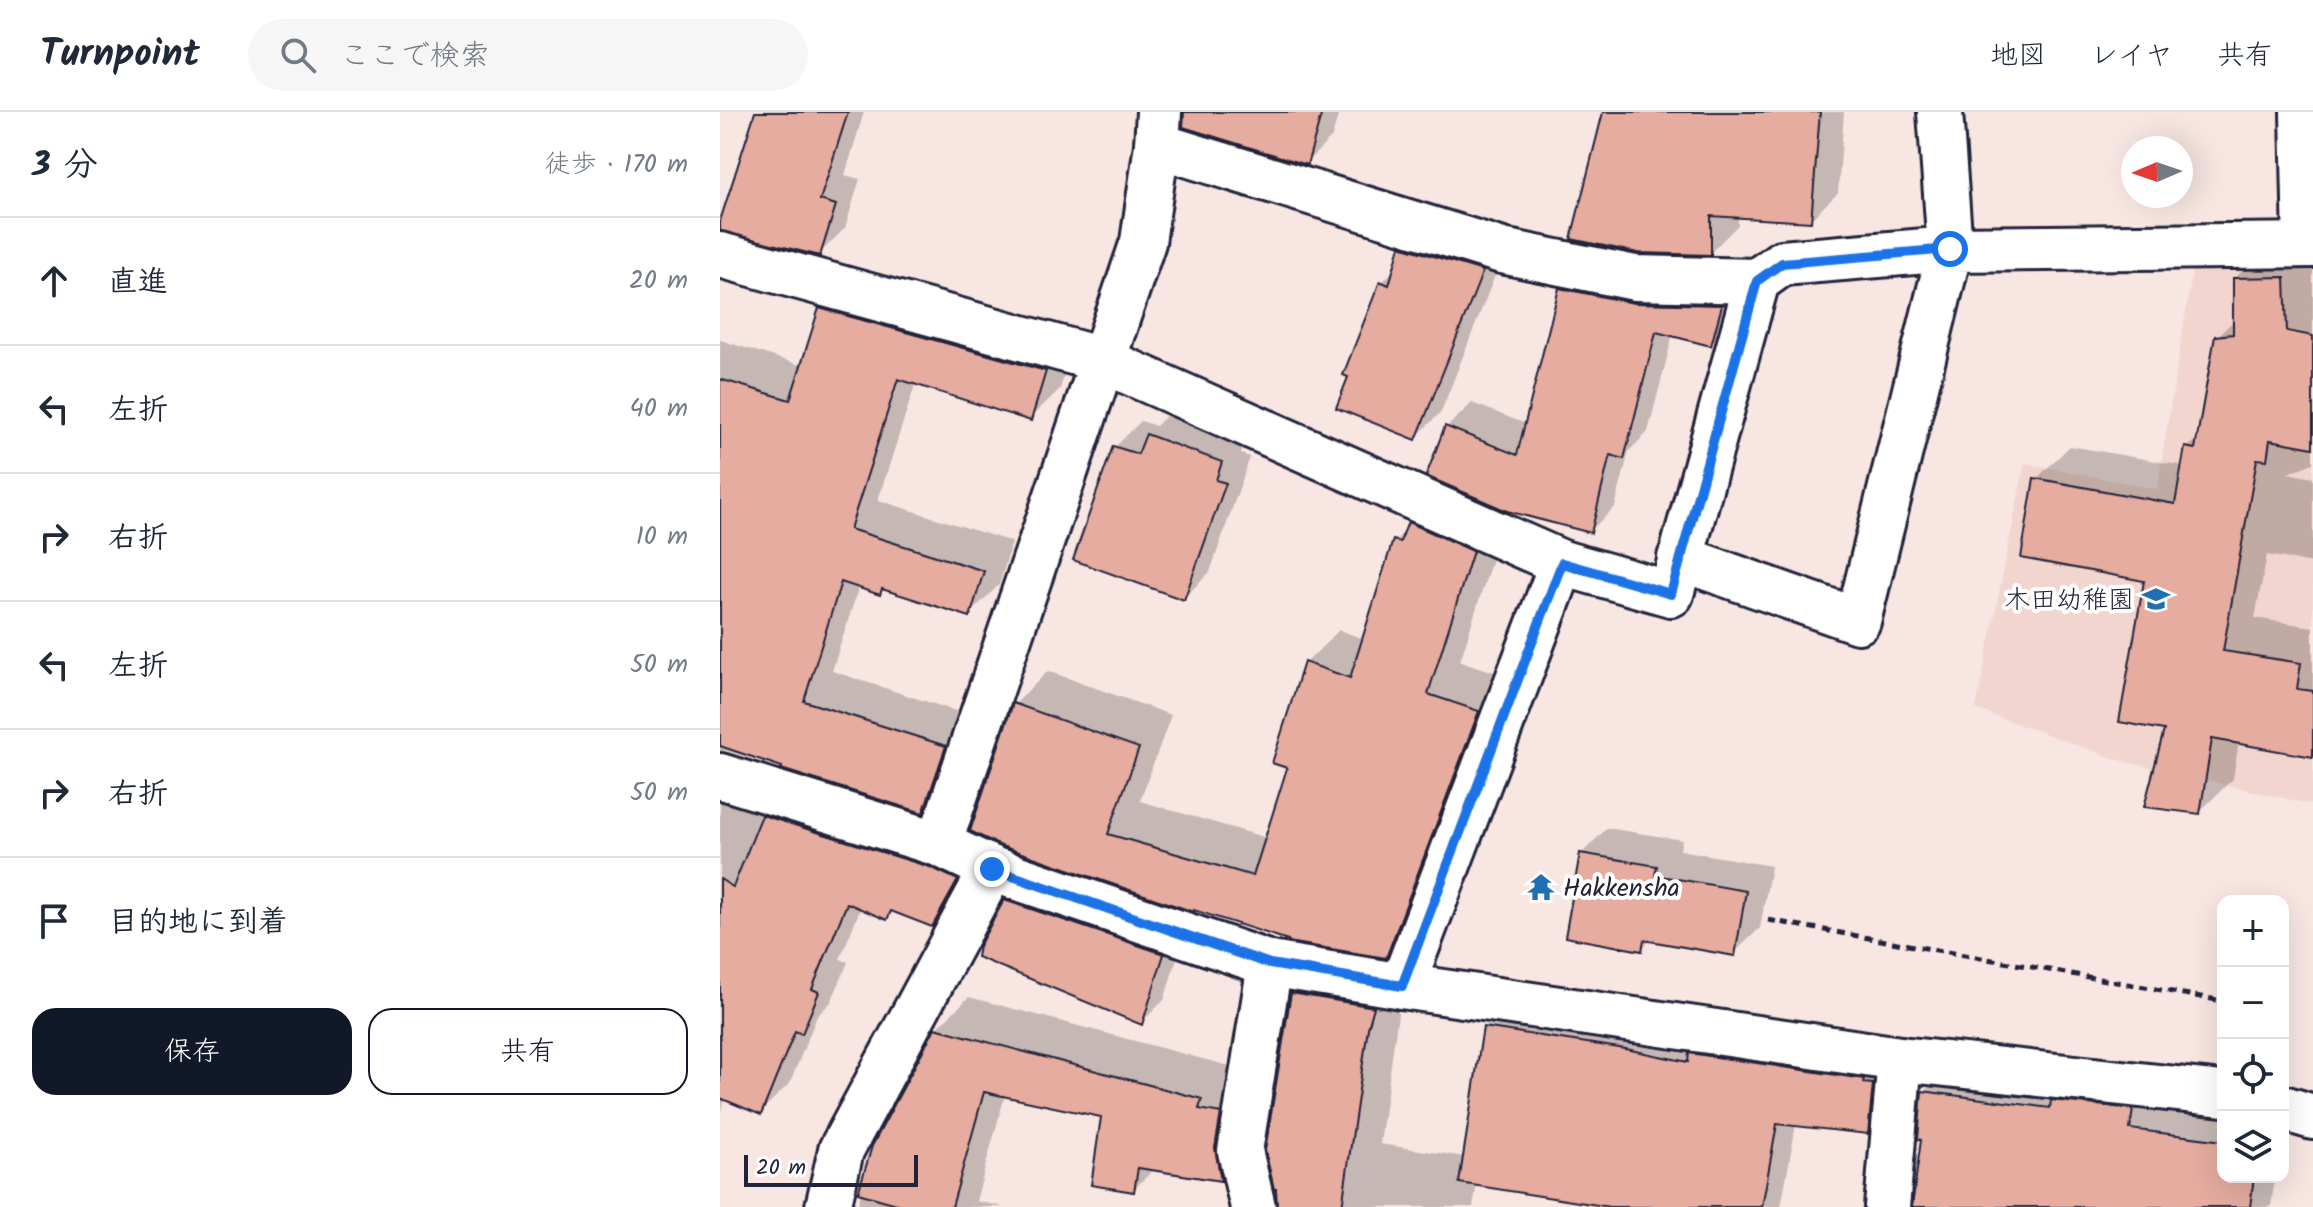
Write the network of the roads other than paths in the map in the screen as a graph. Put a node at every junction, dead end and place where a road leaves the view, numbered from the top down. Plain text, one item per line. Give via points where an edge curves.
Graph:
1 (1940, 112) edge
2 (2303, 112) edge
3 (1158, 128) edge
4 (2309, 245) edge
5 (1950, 249) junction
6 (720, 255) edge
7 (1757, 281) junction
8 (1102, 360) junction
9 (1680, 558) junction
10 (1562, 563) junction
11 (720, 776) edge
12 (939, 844) junction
13 (992, 869) junction
14 (1270, 964) junction
15 (1402, 986) junction
16 (1900, 1059) junction
17 (2217, 1093) edge
18 (2289, 1110) edge
19 (2313, 1117) edge
20 (828, 1207) edge
21 (1253, 1207) edge
22 (1887, 1207) edge

1 - 5 street
2 - 4 street
3 - 7 street via 1502,251 1635,278
3 - 8 street via 1143,242
4 - 5 street
5 - 7 street via 1782,263
5 - 9 street via 1858,621
6 - 8 street
7 - 9 street
8 - 10 street
8 - 12 street
9 - 10 street via 1671,594
10 - 15 street
11 - 12 street
12 - 13 street
13 - 14 street
13 - 20 street via 841,1150
14 - 15 street
14 - 21 street via 1240,1151
15 - 16 street
16 - 17 street
16 - 22 street
18 - 19 street

